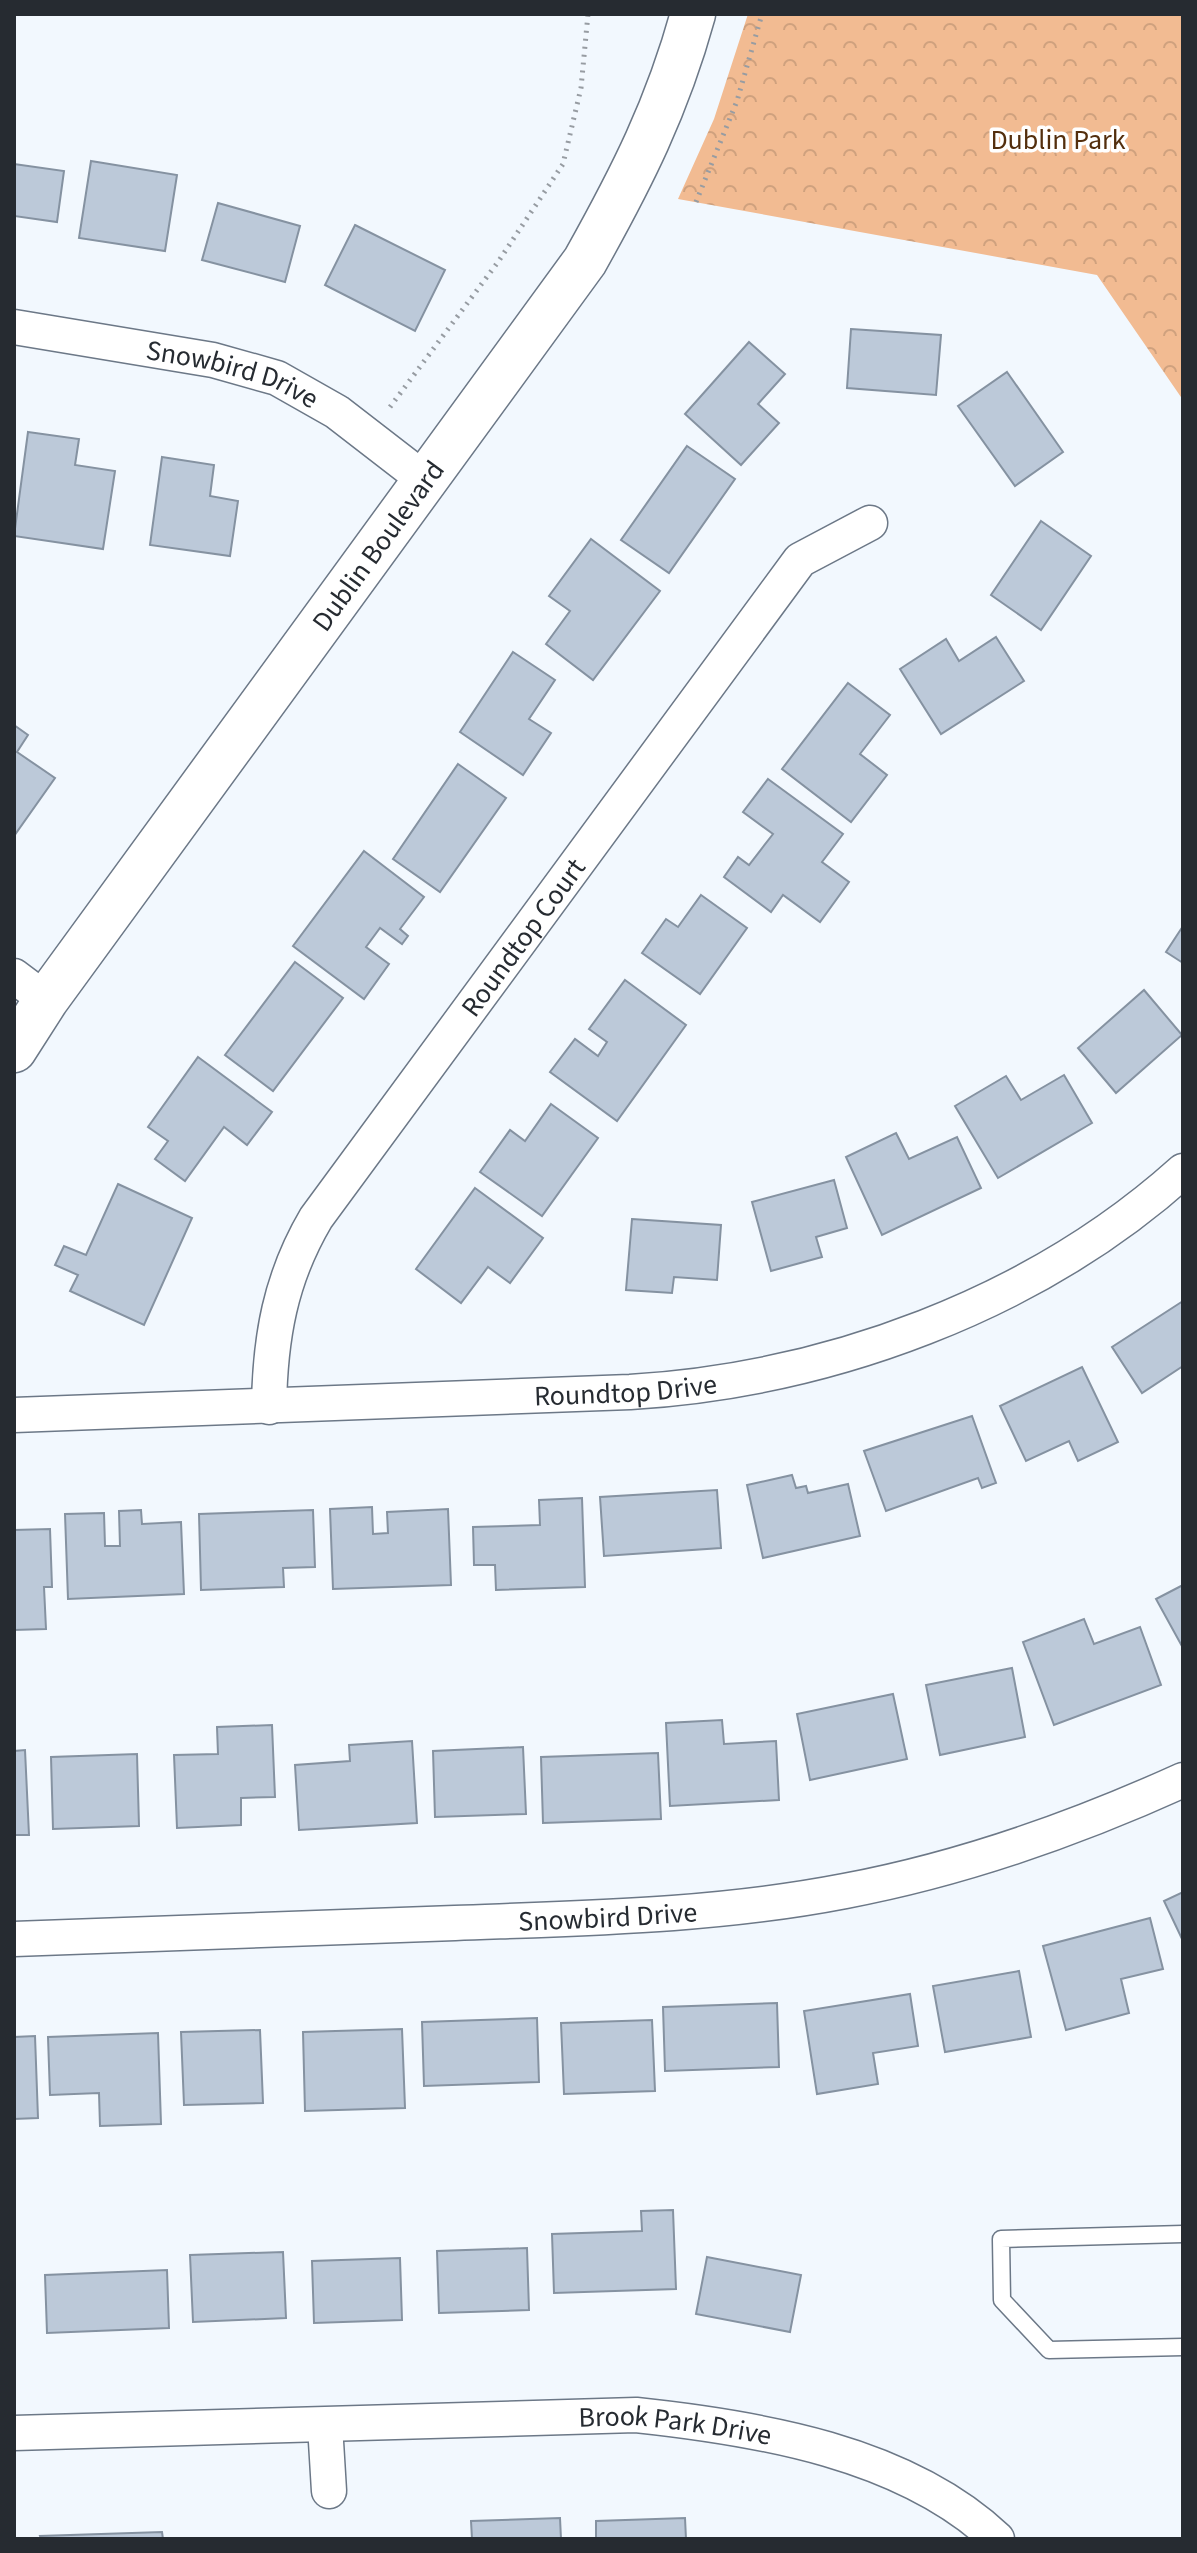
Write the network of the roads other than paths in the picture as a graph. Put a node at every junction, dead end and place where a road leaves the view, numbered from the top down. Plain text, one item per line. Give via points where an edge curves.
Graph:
1 (693, 14) edge
2 (14, 327) edge
3 (425, 480) junction
4 (870, 523) dead end
5 (30, 988) edge
6 (14, 1050) edge
7 (1183, 1171) edge
8 (269, 1407) junction
9 (14, 1415) edge
10 (1183, 1780) edge
11 (14, 1939) edge
12 (1183, 2234) edge
13 (1183, 2347) edge
14 (325, 2425) junction
15 (14, 2433) edge
16 (329, 2491) dead end
17 (997, 2539) edge

1 - 3 main road, Dublin Boulevard via 639,164 585,261
2 - 3 street, Snowbird Drive via 246,367 306,393
3 - 5 main road, Dublin Boulevard
4 - 8 street, Roundtop Court via 800,560 316,1218 291,1267 276,1313
5 - 6 main road, Dublin Boulevard
7 - 8 street, Roundtop Drive via 1093,1240 991,1298 835,1358 668,1390
8 - 9 street, Roundtop Drive
10 - 11 street, Snowbird Drive via 1000,1851 847,1891 782,1902 628,1917
12 - 13 lane via 1001,2239 1002,2300 1049,2350
14 - 15 street, Brook Park Drive
14 - 16 street
14 - 17 street, Brook Park Drive via 636,2415 728,2425 827,2449 917,2485 974,2518

